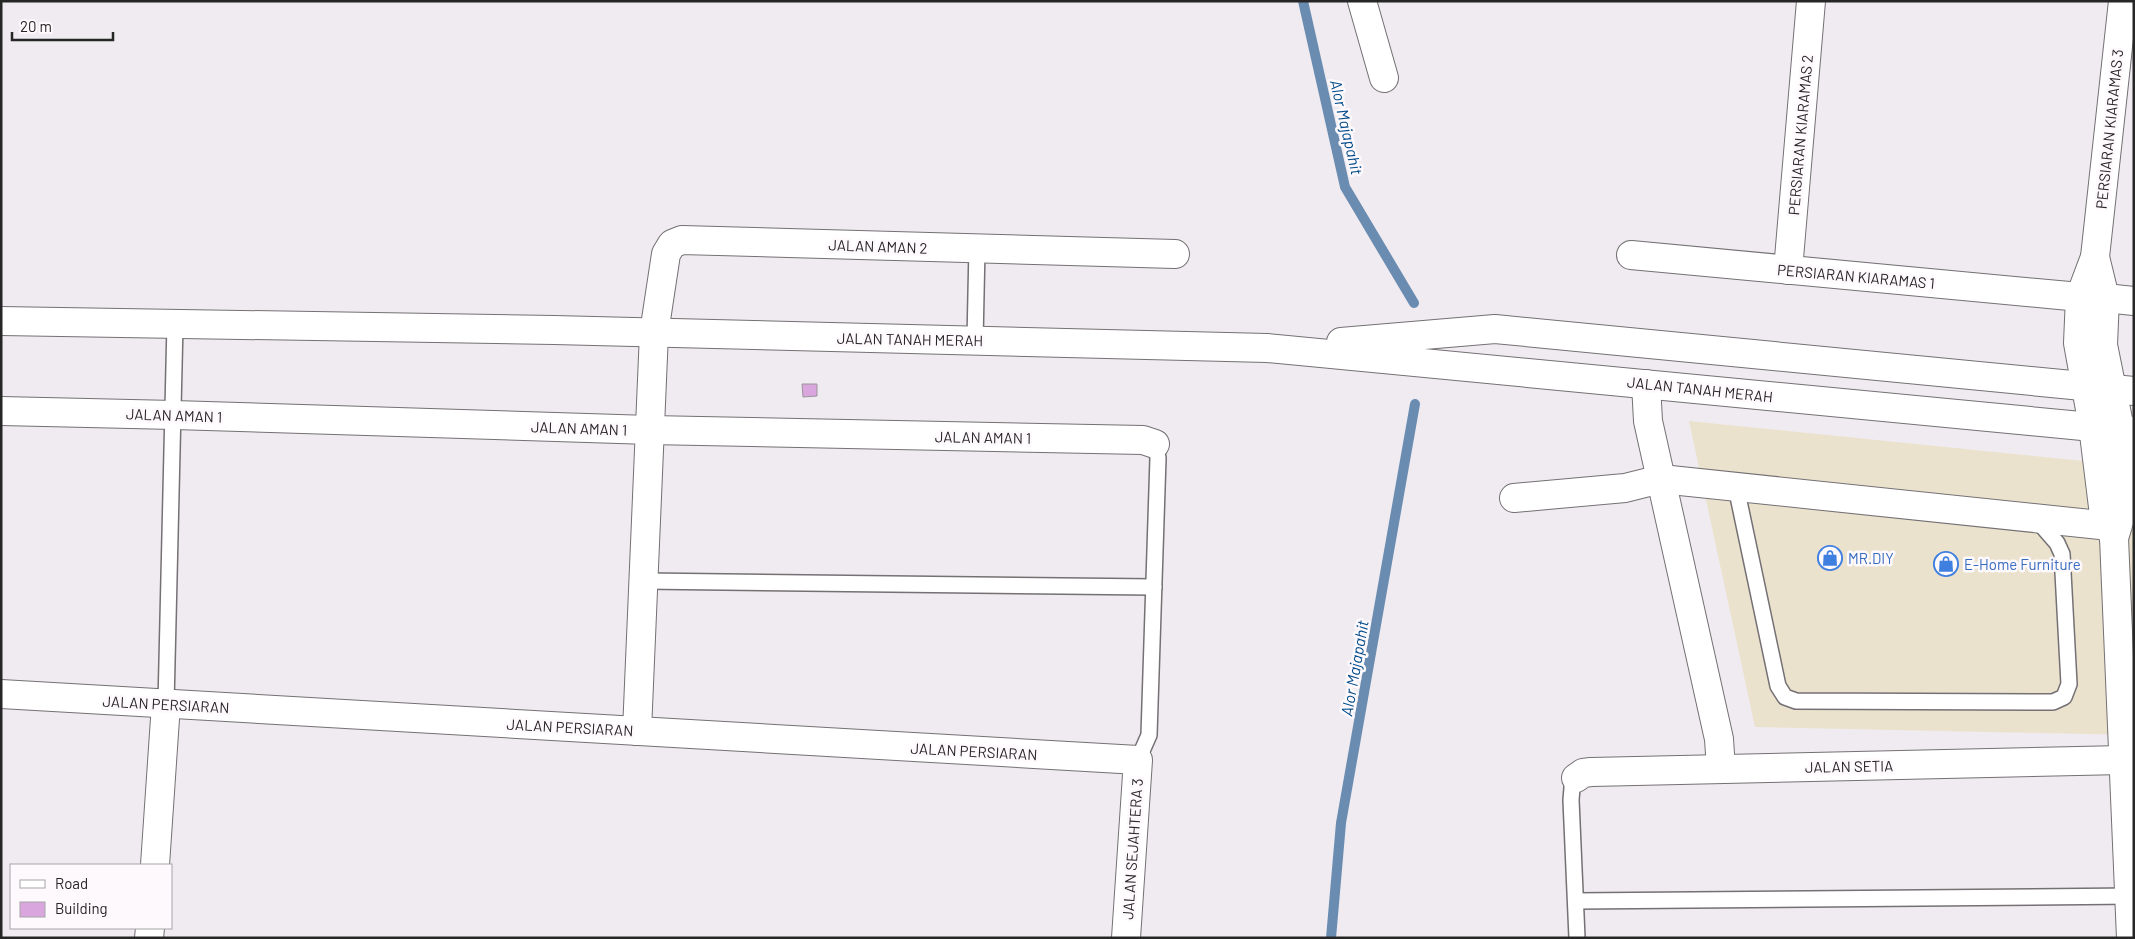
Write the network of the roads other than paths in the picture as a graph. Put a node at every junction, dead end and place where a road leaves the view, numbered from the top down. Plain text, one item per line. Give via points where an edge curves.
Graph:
1 (1362, 1) edge
2 (1811, 1) edge
3 (2127, 2) edge
4 (1384, 78) dead end
5 (977, 248) junction
6 (1175, 254) dead end
7 (1632, 255) dead end
8 (1788, 270) junction
9 (2092, 298) junction
10 (2134, 301) edge
11 (1, 321) edge
12 (174, 324) junction
13 (654, 332) junction
14 (975, 340) junction
15 (1267, 348) junction
16 (1646, 384) junction
17 (2111, 389) edge
18 (1, 411) edge
19 (174, 415) junction
20 (2093, 426) junction
21 (650, 430) junction
22 (2127, 430) edge
23 (1155, 444) joint
24 (1661, 479) junction
25 (1736, 487) junction
26 (1514, 498) dead end
27 (2036, 519) junction
28 (2119, 533) edge
29 (644, 581) junction
30 (1154, 586) junction
31 (1, 694) edge
32 (166, 704) junction
33 (2128, 715) edge
34 (637, 731) junction
35 (1138, 760) junction
36 (2124, 760) junction
37 (1721, 769) junction
38 (1576, 778) joint
39 (154, 864) edge
40 (2132, 896) edge
41 (1576, 901) junction
42 (1126, 938) edge
43 (1577, 938) edge
44 (2131, 938) edge

1 - 4 street
2 - 8 street, PERSIARAN KIARAMAS 2
3 - 9 street, PERSIARAN KIARAMAS 3
5 - 6 street, JALAN AMAN 2
5 - 13 street, JALAN AMAN 2 via 682,240 672,244 666,254
5 - 14 lane
7 - 8 street, PERSIARAN KIARAMAS 1
8 - 9 street, PERSIARAN KIARAMAS 1
9 - 10 street, PERSIARAN KIARAMAS 1
9 - 17 street, PERSIARAN KIARAMAS 3 via 2078,343
11 - 12 street, JALAN TANAH MERAH
12 - 13 street, JALAN TANAH MERAH
12 - 19 lane
13 - 14 street, JALAN TANAH MERAH
13 - 21 street, JALAN AMAN 2
14 - 15 street, JALAN TANAH MERAH
15 - 16 street, JALAN TANAH MERAH
15 - 17 street, JALAN TANAH MERAH via 1495,330
16 - 20 street, JALAN TANAH MERAH
16 - 24 street via 1648,421
17 - 20 street
17 - 22 street
18 - 19 street, JALAN AMAN 1
19 - 21 street, JALAN AMAN 1
19 - 32 lane
20 - 22 street, JALAN TANAH MERAH
20 - 28 street via 2103,507
21 - 23 street, JALAN AMAN 1 via 1144,440
21 - 29 street, JALAN AMAN 2
22 - 28 street via 2126,502
23 - 30 lane via 1158,458
24 - 25 street
24 - 26 street via 1624,488
24 - 37 street via 1718,739
25 - 27 street
25 - 27 lane via 1778,686 1785,697 1796,700 2053,702 2064,697 2069,684 2062,554 2057,543
27 - 28 street
28 - 33 street
29 - 30 lane
29 - 34 street, JALAN AMAN 2
30 - 35 lane via 1149,735
31 - 32 street, JALAN PERSIARAN
32 - 34 street, JALAN PERSIARAN
32 - 39 street
33 - 36 street
34 - 35 street, JALAN PERSIARAN
35 - 42 street, JALAN SEJAHTERA 3
36 - 37 street, JALAN SETIA
36 - 40 street
37 - 38 street, JALAN SETIA via 1591,772
38 - 41 lane via 1571,800
40 - 41 lane
40 - 44 street
41 - 43 lane

